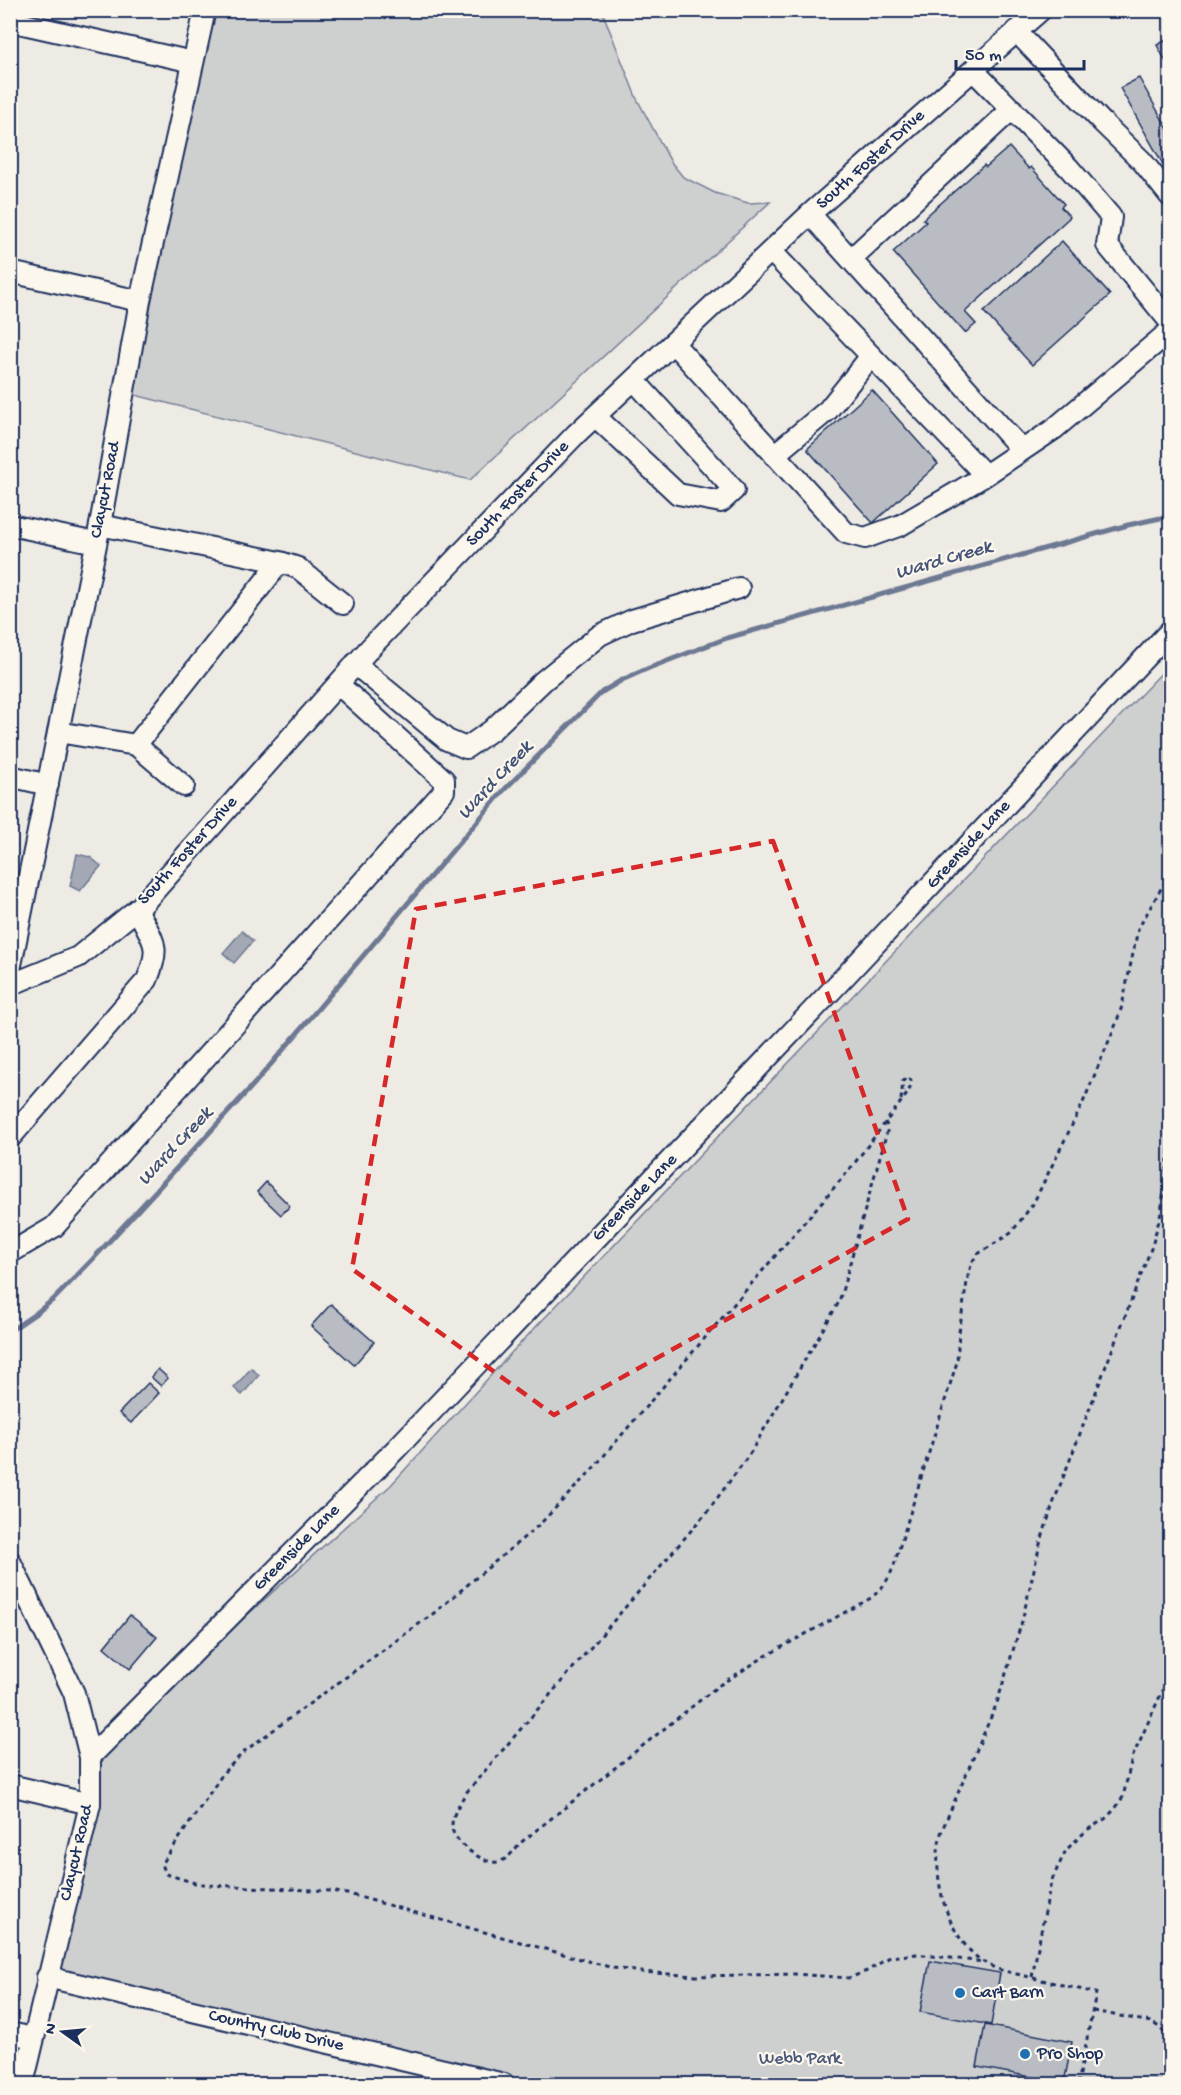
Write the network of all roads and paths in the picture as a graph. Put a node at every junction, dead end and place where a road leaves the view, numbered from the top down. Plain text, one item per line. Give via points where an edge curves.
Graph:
1 (205, 10) edge
2 (1026, 18) edge
3 (10, 21) edge
4 (193, 62) junction
5 (973, 70) junction
6 (1012, 109) junction
7 (1170, 196) edge
8 (810, 214) junction
9 (771, 251) junction
10 (851, 259) junction
11 (10, 272) edge
12 (140, 301) junction
13 (1170, 322) edge
14 (1170, 331) edge
15 (673, 343) junction
16 (871, 356) junction
17 (634, 380) junction
18 (596, 416) junction
19 (1022, 450) junction
20 (774, 455) junction
21 (985, 475) junction
22 (10, 525) edge
23 (98, 534) junction
24 (280, 562) junction
25 (739, 588) dead end
26 (343, 604) dead end
27 (1170, 631) edge
28 (355, 664) junction
29 (338, 684) junction
30 (58, 732) junction
31 (136, 745) junction
32 (10, 776) edge
33 (48, 785) junction
34 (184, 786) dead end
35 (1170, 873) edge
36 (17, 906) edge
37 (137, 909) junction
38 (10, 970) edge
39 (10, 985) edge
40 (901, 1100) junction
41 (885, 1122) junction
42 (10, 1138) edge
43 (1170, 1144) edge
44 (10, 1253) edge
45 (10, 1561) edge
46 (1170, 1674) edge
47 (90, 1757) junction
48 (10, 1785) edge
49 (90, 1804) junction
50 (984, 1962) junction
51 (47, 1977) junction
52 (1032, 1977) junction
53 (1093, 2011) junction
54 (10, 2033) edge
55 (33, 2038) junction
56 (1170, 2039) edge
57 (22, 2085) edge
58 (504, 2085) edge
59 (1078, 2085) edge

1 - 4 street, Claycut Road
2 - 5 street, South Foster Drive
2 - 7 street via 1102,123 1142,161
3 - 4 street
4 - 12 street, Claycut Road
5 - 6 street
5 - 8 street, South Foster Drive
6 - 10 street
6 - 13 street via 1111,217 1107,246
8 - 9 street, South Foster Drive
8 - 10 street
9 - 15 street, South Foster Drive
9 - 16 street
10 - 19 street
11 - 12 street
12 - 23 street, Claycut Road
14 - 19 street via 1054,429
15 - 17 street, South Foster Drive
15 - 20 street
16 - 20 street via 828,410
16 - 21 street
17 - 18 street, South Foster Drive
17 - 18 street via 734,490 721,502 678,494
18 - 28 street, South Foster Drive
19 - 21 street
20 - 21 street via 846,533 865,538 901,525
22 - 23 street
23 - 24 street
23 - 30 street, Claycut Road
24 - 26 street via 298,568
24 - 31 street
25 - 28 street via 632,621 600,635 543,681 492,730 466,748 447,740
27 - 47 street, Greenside Lane via 396,1449
28 - 29 street, South Foster Drive
29 - 37 street, South Foster Drive
29 - 44 street via 444,780 444,791 54,1227
30 - 31 street
30 - 33 street, Claycut Road
31 - 34 street
32 - 33 street
33 - 36 street, Claycut Road
35 - 41 path via 1138,929 1116,1024 1082,1105 1033,1204 1011,1233 972,1262 958,1332 957,1362 890,1577 871,1598 718,1686 507,1858 498,1862 479,1857 461,1844 452,1827 465,1794 706,1512 749,1455 839,1302 888,1128
36 - 38 street, Claycut Road
37 - 39 street, South Foster Drive via 78,957
37 - 42 street via 156,947 147,980
40 - 40 path via 903,1081 907,1077 911,1086
40 - 41 path
41 - 50 path via 759,1276 590,1472 540,1524 434,1613 246,1750 224,1772 162,1864 166,1874 195,1883 352,1895 622,1970 696,1976 795,1974 849,1978 890,1957 916,1954
43 - 50 path via 1161,1214 1152,1246 1050,1514 997,1703 938,1843 936,1861 946,1910 953,1926
45 - 47 street, Claycut Road via 74,1693
46 - 52 path via 1132,1758 1123,1797 1106,1818 1066,1850 1055,1872
47 - 49 street, Claycut Road
48 - 49 street
49 - 51 street, Claycut Road
50 - 52 path
51 - 55 street, Claycut Road
51 - 58 street, Country Club Drive
52 - 53 path via 1096,1993
53 - 56 path via 1150,2022
53 - 59 path
54 - 55 street
55 - 57 street, Claycut Road

